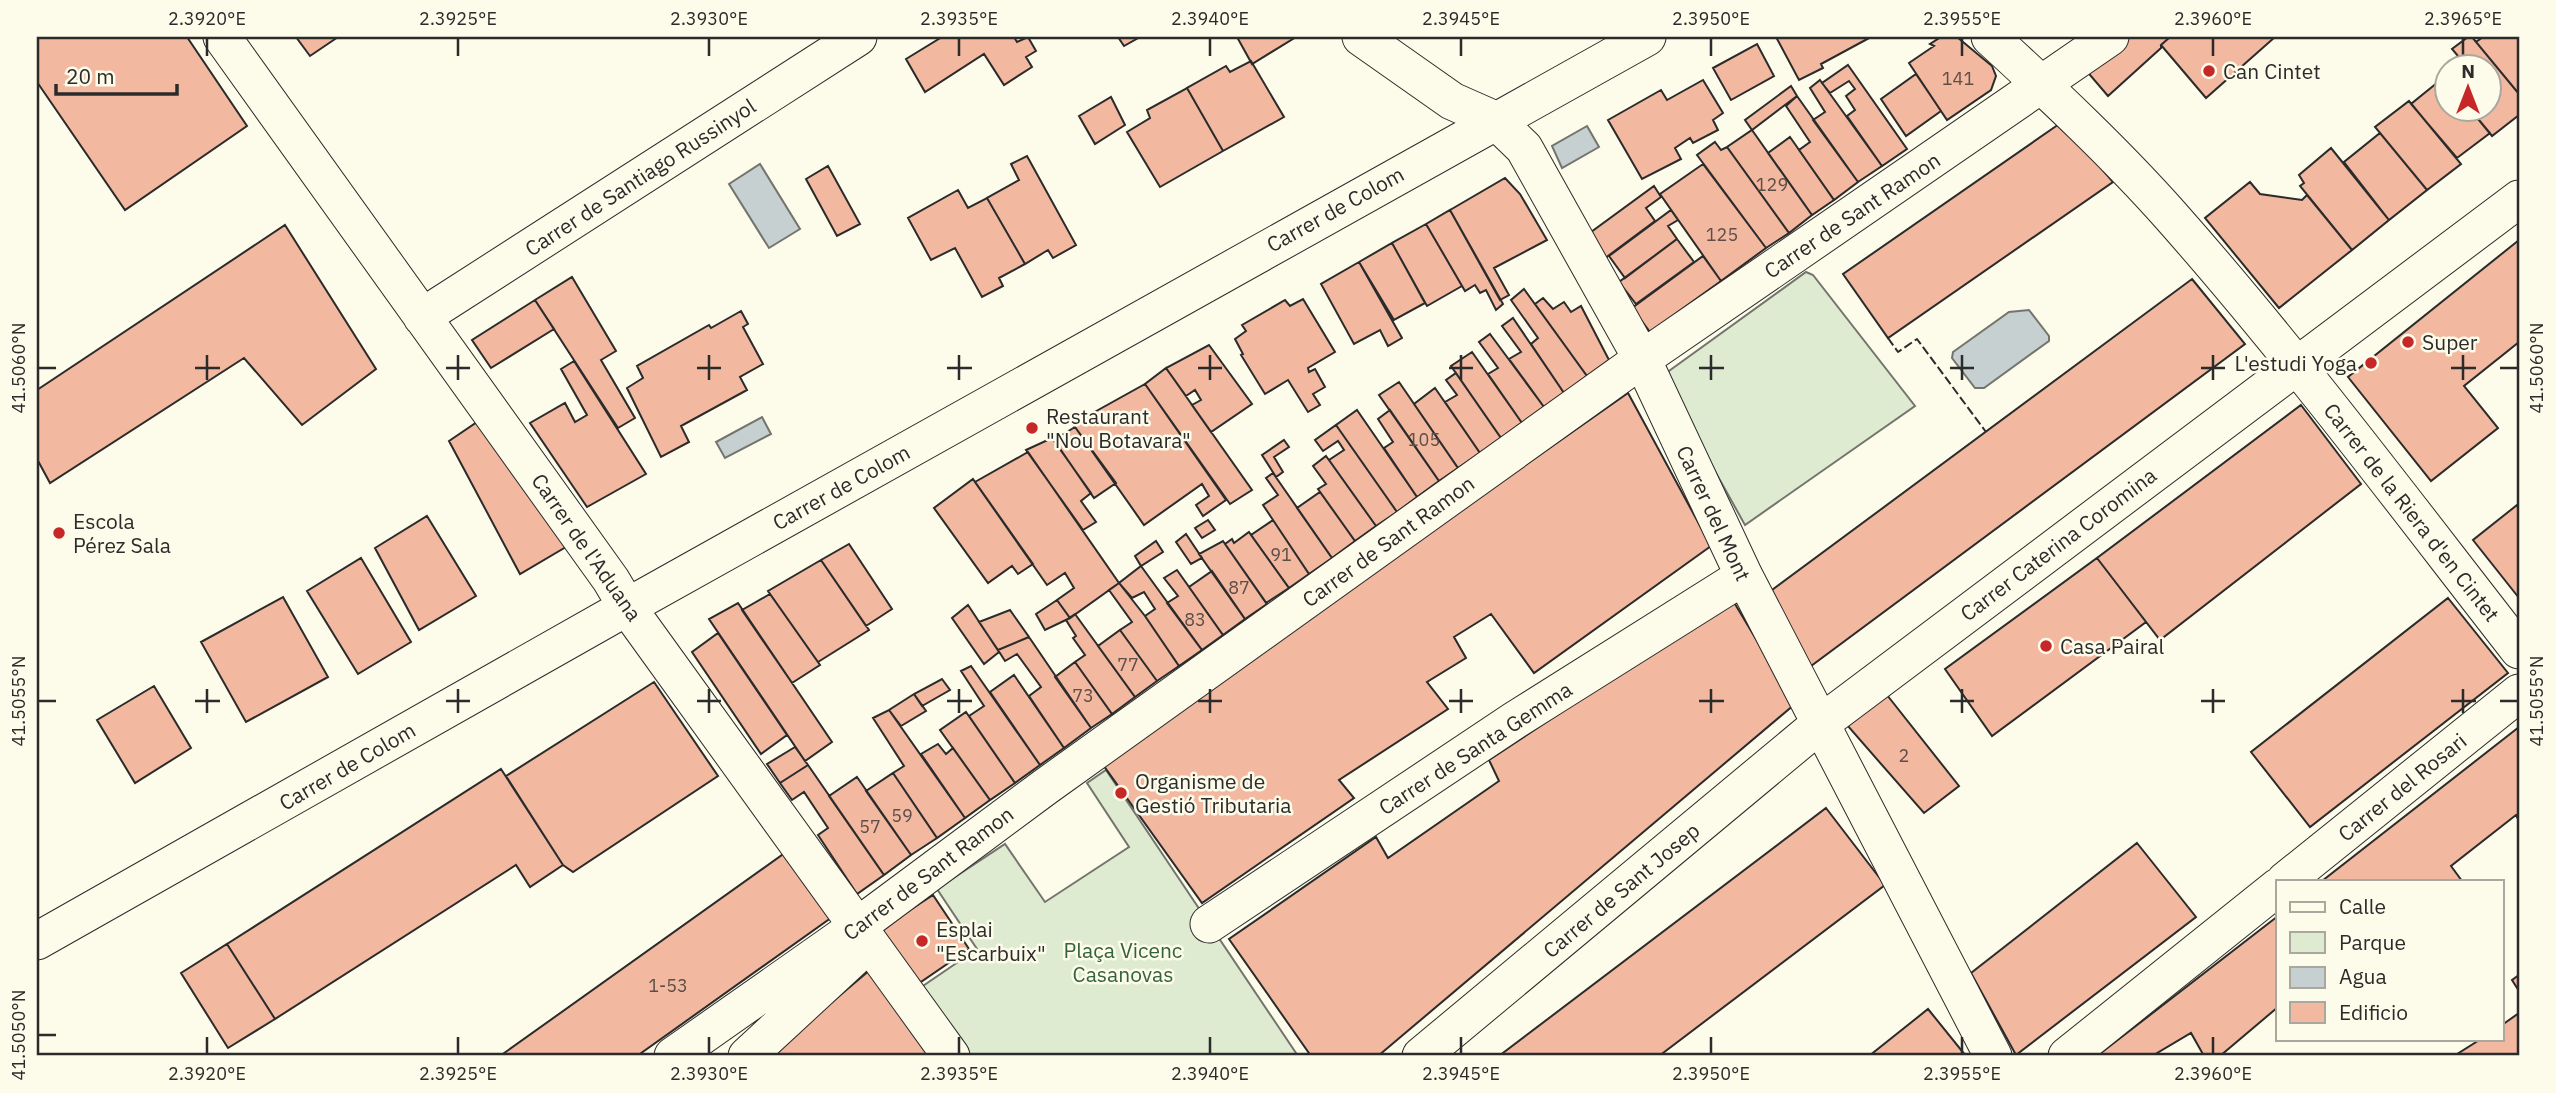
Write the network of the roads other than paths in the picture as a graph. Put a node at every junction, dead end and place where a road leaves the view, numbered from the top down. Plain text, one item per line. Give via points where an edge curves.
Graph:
1 (222, 37) edge
2 (858, 37) edge
3 (1361, 37) edge
4 (1647, 37) edge
5 (1990, 37) edge
6 (2110, 37) edge
7 (2042, 85) junction
8 (1495, 120) junction
9 (2519, 199) edge
10 (422, 317) junction
11 (1642, 359) junction
12 (2297, 364) junction
13 (1744, 576) junction
14 (627, 607) junction
15 (2519, 650) edge
16 (2519, 693) edge
17 (1820, 724) junction
18 (2286, 880) edge
19 (2276, 889) edge
20 (1209, 924) dead end
21 (858, 926) junction
22 (37, 941) edge
23 (673, 1056) edge
24 (747, 1056) edge
25 (951, 1056) edge
26 (1421, 1056) edge
27 (1993, 1056) edge
28 (2067, 1056) edge

1 - 10 street, Carrer de l'Aduana
2 - 10 street, Carrer de Santiago Russinyol
3 - 8 street, Carrer del Mont via 1452,101
4 - 8 street, Carrer de Colom
5 - 7 street, Carrer de la Riera d'en Cintet
6 - 7 street, Carrer de Sant Ramon
7 - 11 street, Carrer de Sant Ramon
7 - 12 street, Carrer de la Riera d'en Cintet via 2170,214
8 - 11 street, Carrer del Mont via 1524,148
8 - 14 street, Carrer de Colom
9 - 12 street, Carrer Caterina Coromina
10 - 14 street, Carrer de l'Aduana
11 - 13 street, Carrer del Mont
11 - 21 street, Carrer de Sant Ramon via 1045,786
12 - 15 street, Carrer de la Riera d'en Cintet
12 - 17 street, Carrer Caterina Coromina
13 - 17 street, Carrer del Mont
13 - 20 street, Carrer de Santa Gemma via 1516,720
14 - 21 street, Carrer de l'Aduana
14 - 22 street, Carrer de Colom
16 - 18 street, Carrer del Rosari
17 - 26 street, Carrer de Sant Josep
17 - 27 street, Carrer del Mont
19 - 28 street
21 - 23 street, Carrer de Sant Ramon
21 - 24 street via 853,958
21 - 25 street, Carrer de l'Aduana

